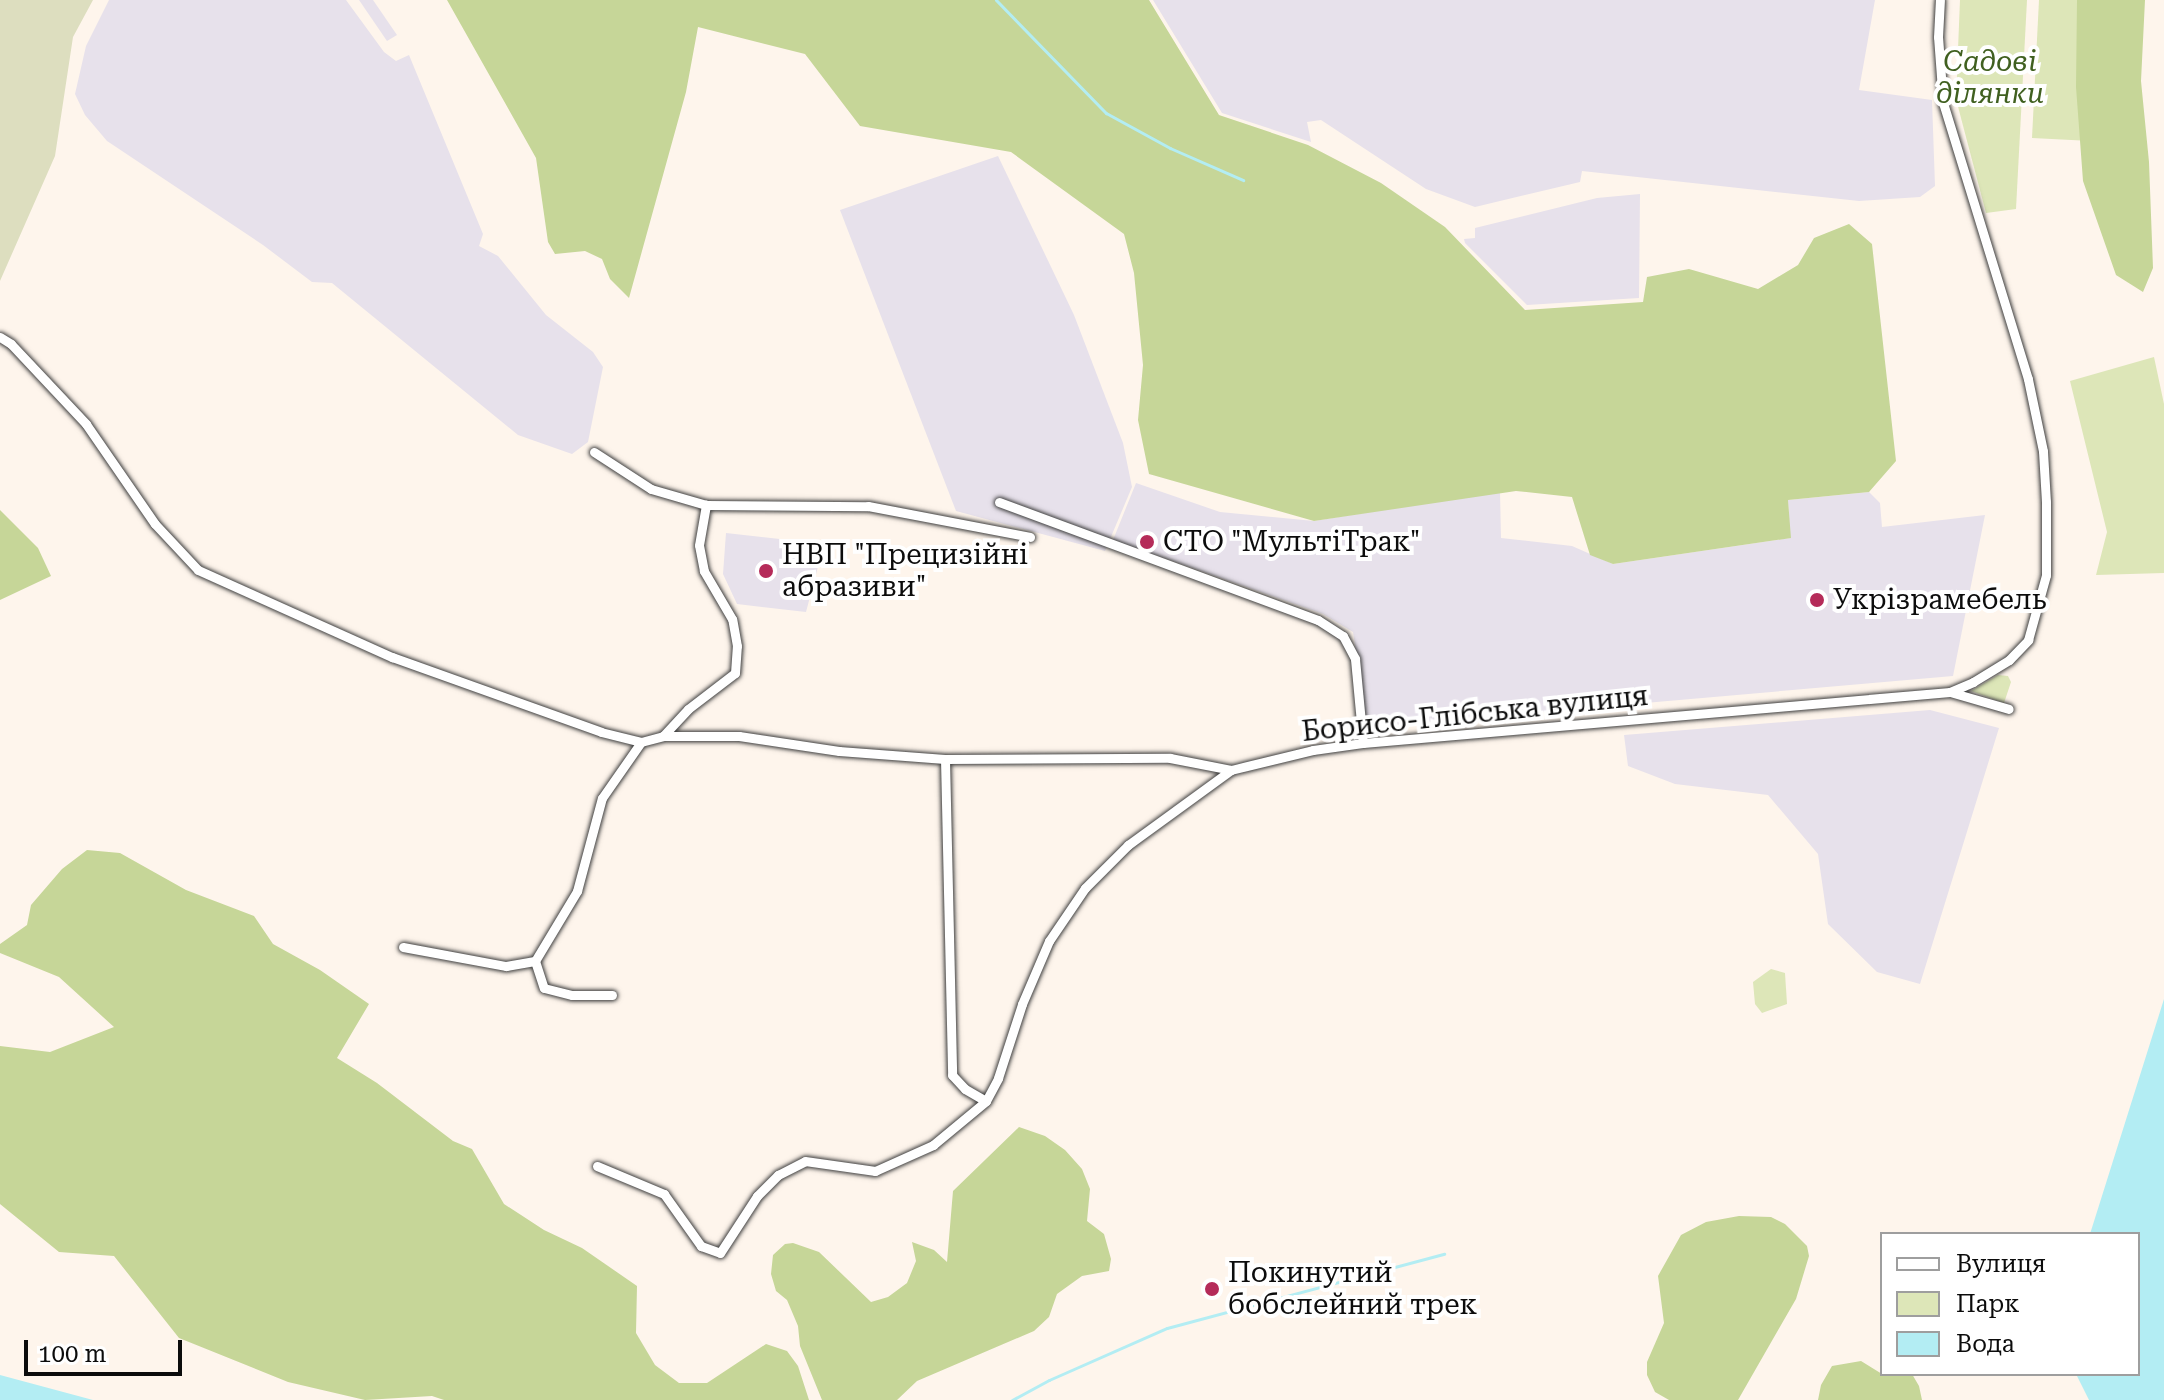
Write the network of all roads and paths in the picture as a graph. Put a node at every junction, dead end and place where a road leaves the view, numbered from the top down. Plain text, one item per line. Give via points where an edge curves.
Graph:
1 (1940, 0) edge
2 (0, 337) edge
3 (11, 344) junction
4 (0, 346) edge
5 (594, 452) dead end
6 (999, 502) dead end
7 (706, 505) junction
8 (1030, 537) dead end
9 (1950, 692) junction
10 (2009, 709) dead end
11 (663, 736) junction
12 (641, 742) junction
13 (1363, 743) junction
14 (945, 759) junction
15 (1231, 770) junction
16 (403, 947) dead end
17 (535, 961) junction
18 (612, 995) dead end
19 (986, 1101) junction
20 (597, 1166) dead end

1 - 9 street, Борисо-Глібська вулиця via 1943,103 2028,379 2043,451 2046,502 2046,575 2028,640 2009,660
2 - 3 street, Борисо-Глібська вулиця
3 - 4 street
3 - 12 street, Борисо-Глібська вулиця via 86,424 155,524 198,570 392,657
5 - 7 street via 651,489
6 - 13 street via 1318,620 1343,636 1355,659
7 - 8 street via 868,506
7 - 11 street via 699,545 704,571 732,619 735,673
9 - 10 street, Борисо-Глібська вулиця
9 - 13 street, Борисо-Глібська вулиця
11 - 12 street, Борисо-Глібська вулиця
11 - 14 street, Борисо-Глібська вулиця via 739,736
12 - 17 street via 602,798 577,891
13 - 15 street, Борисо-Глібська вулиця
14 - 15 street, Борисо-Глібська вулиця via 1170,758
14 - 19 street via 952,1075
15 - 19 street via 1128,845 1085,888 1049,941
16 - 17 street via 506,966
17 - 18 street via 544,988 572,995
19 - 20 street via 933,1145 875,1171 805,1161 778,1175 757,1196 720,1253 701,1246 664,1194

